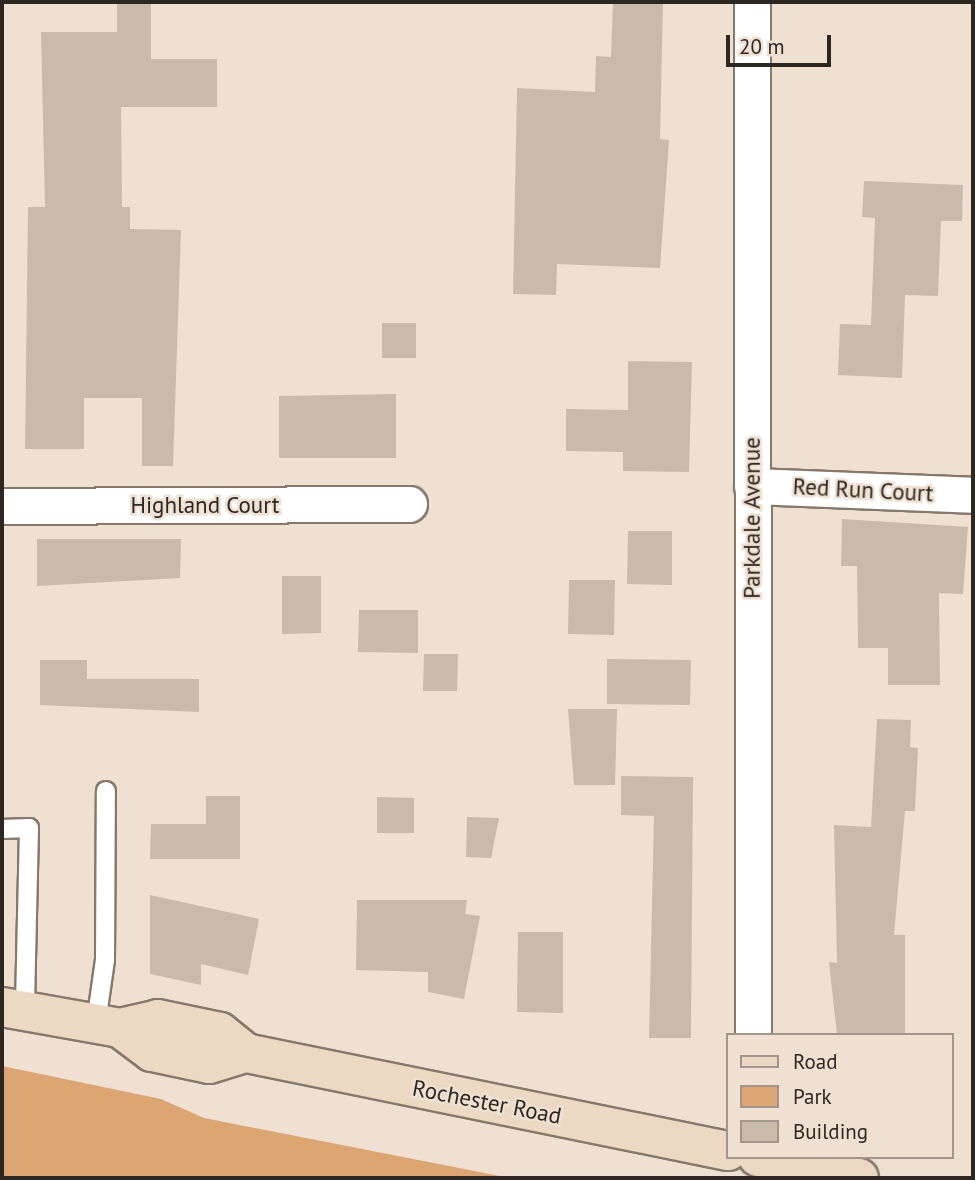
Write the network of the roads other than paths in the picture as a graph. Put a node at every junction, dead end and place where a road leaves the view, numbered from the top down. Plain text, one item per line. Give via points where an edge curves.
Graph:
1 (752, 2) edge
2 (752, 486) junction
3 (973, 495) edge
4 (409, 504) dead end
5 (2, 506) edge
6 (106, 790) dead end
7 (2, 829) edge
8 (13, 1009) edge
9 (108, 1026) junction
10 (753, 1033) edge
11 (726, 1151) edge
12 (768, 1159) edge
13 (859, 1178) edge

1 - 2 street, Parkdale Avenue
2 - 3 street, Red Run Court
2 - 10 street, Parkdale Avenue
4 - 5 street, Highland Court
6 - 9 lane
7 - 8 lane via 29,828
8 - 9 main road, Rochester Road
9 - 11 main road, Rochester Road via 152,1052 209,1064 246,1054
12 - 13 main road

